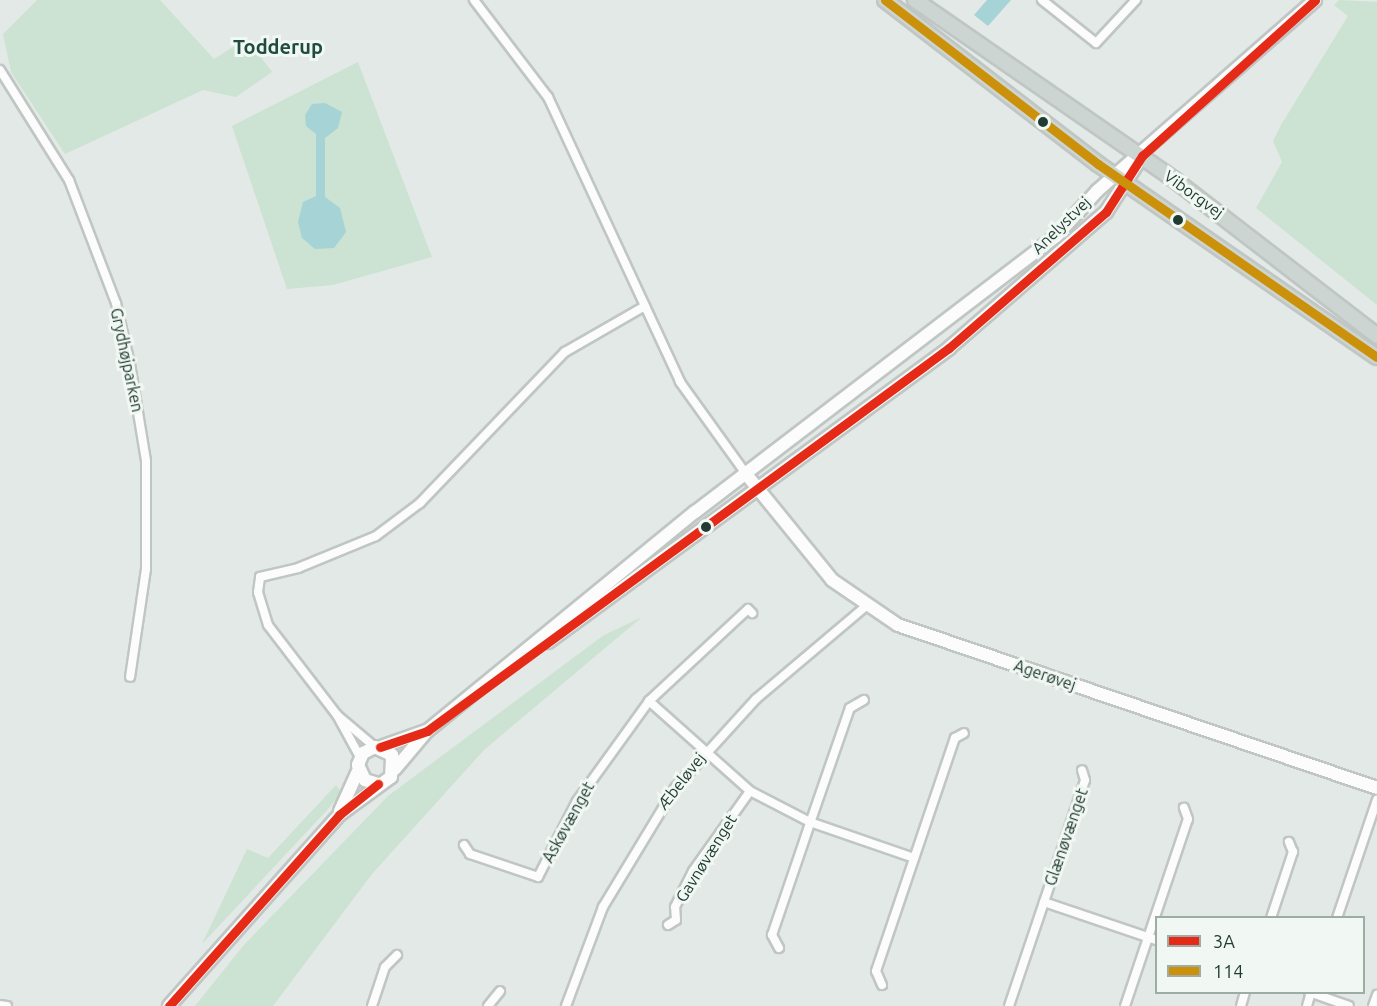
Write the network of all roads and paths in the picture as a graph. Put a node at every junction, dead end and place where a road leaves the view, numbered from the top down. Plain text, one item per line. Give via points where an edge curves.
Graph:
1 (474, 0) edge
2 (885, 0) edge
3 (915, 0) edge
4 (1042, 0) edge
5 (1136, 0) edge
6 (1316, 0) edge
7 (0, 70) edge
8 (1142, 156) junction
9 (1120, 180) junction
10 (645, 306) junction
11 (1377, 336) edge
12 (1377, 357) edge
13 (746, 474) junction
14 (757, 491) junction
15 (865, 607) junction
16 (752, 613) dead end
17 (514, 664) junction
18 (130, 677) dead end
19 (864, 700) dead end
20 (649, 701) junction
21 (338, 715) junction
22 (427, 731) junction
23 (964, 733) dead end
24 (378, 747) junction
25 (704, 752) junction
26 (360, 763) junction
27 (395, 769) junction
28 (1082, 770) dead end
29 (378, 784) junction
30 (1377, 788) edge
31 (750, 791) junction
32 (1377, 800) edge
33 (1184, 808) dead end
34 (339, 815) junction
35 (810, 822) junction
36 (1289, 842) dead end
37 (465, 845) dead end
38 (914, 858) junction
39 (1044, 902) junction
40 (1160, 916) edge
41 (1272, 916) edge
42 (1338, 916) edge
43 (668, 925) dead end
44 (1153, 939) edge
45 (779, 948) dead end
46 (397, 955) dead end
47 (882, 985) dead end
48 (500, 991) dead end
49 (1313, 994) edge
50 (1377, 995) edge
51 (0, 1005) edge
52 (7, 1006) edge
53 (169, 1006) edge
54 (372, 1006) edge
55 (488, 1006) edge
56 (566, 1006) edge
57 (1009, 1006) edge
58 (1125, 1006) edge
59 (1349, 1006) edge
60 (1373, 1006) edge

1 - 10 street via 548,97
2 - 9 main road, Viborgvej
3 - 8 main road, Viborgvej
4 - 5 street via 1096,43
6 - 8 street, Anelystvej
7 - 18 street, Grydhøjparken via 69,180 116,303 130,364 146,461 146,521 142,603
8 - 9 street, Anelystvej
8 - 11 main road, Viborgvej
9 - 12 main road, Viborgvej
9 - 13 street, Anelystvej via 1057,235
9 - 14 street, Anelystvej via 1106,212 1048,266 892,392
10 - 13 street via 680,382
10 - 21 street via 565,352 420,503 376,536 298,568 260,577 258,592 268,625
13 - 14 street, Agerøvej
13 - 17 street, Anelystvej
14 - 15 street, Agerøvej via 812,559
14 - 17 street, Anelystvej
15 - 25 street, Æbeløvej via 756,699
15 - 30 street, Agerøvej via 898,625
16 - 20 street, Askøvænget via 748,609
17 - 22 street, Anelystvej
19 - 35 street via 850,708
20 - 25 street
20 - 37 street, Askøvænget via 577,801 538,878 470,854
21 - 24 street
21 - 26 street
22 - 24 street, Anelystvej
22 - 27 street, Anelystvej
23 - 38 street via 955,738
24 - 26 street
24 - 27 street via 392,755
25 - 31 street
25 - 56 street, Æbeløvej via 619,875
26 - 29 street via 365,780
26 - 34 street
27 - 29 street
28 - 39 street, Glænøvænget via 1085,780
29 - 34 street
31 - 35 street
31 - 43 street, Gavnøvænget via 693,871 675,907 676,920
32 - 42 street
33 - 40 street via 1188,819
34 - 53 street
35 - 38 street
35 - 45 street via 772,935
36 - 41 street via 1293,852
38 - 47 street via 876,971
39 - 44 street, Glænøvænget
39 - 57 street, Glænøvænget
44 - 58 street
46 - 54 street via 385,967
48 - 55 street
49 - 59 street
50 - 60 street
51 - 52 street

